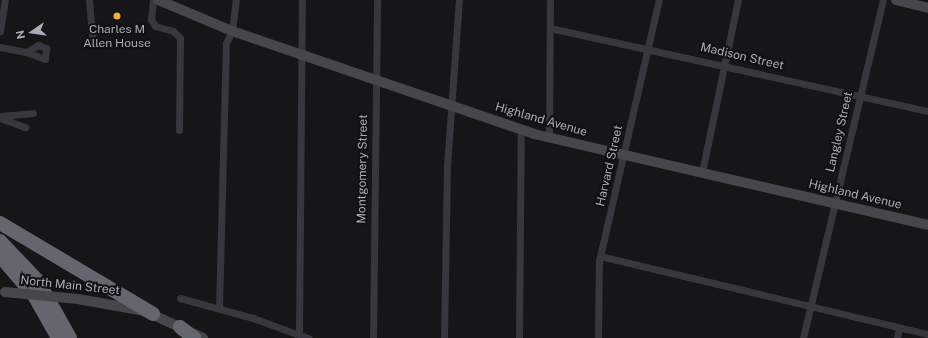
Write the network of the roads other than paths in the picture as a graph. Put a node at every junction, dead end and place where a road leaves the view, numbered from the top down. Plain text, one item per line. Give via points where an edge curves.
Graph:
1 (5, 0) edge
2 (89, 0) edge
3 (153, 0) edge
4 (158, 0) edge
5 (236, 0) edge
6 (302, 0) edge
7 (377, 0) edge
8 (459, 0) edge
9 (550, 0) edge
10 (659, 0) edge
11 (738, 0) edge
12 (883, 0) edge
13 (896, 0) edge
14 (928, 8) edge
15 (550, 28) junction
16 (232, 30) junction
17 (0, 31) edge
18 (92, 36) dead end
19 (0, 47) edge
20 (648, 48) junction
21 (26, 52) dead end
22 (302, 55) junction
23 (725, 65) junction
24 (375, 80) junction
25 (860, 96) junction
26 (453, 106) junction
27 (928, 111) edge
28 (33, 114) dead end
29 (0, 117) edge
30 (25, 127) dead end
31 (520, 129) junction
32 (179, 130) dead end
33 (549, 138) junction
34 (624, 155) junction
35 (702, 172) junction
36 (835, 204) junction
37 (0, 223) edge
38 (928, 225) edge
39 (0, 241) edge
40 (0, 256) edge
41 (600, 256) junction
42 (3, 292) edge
43 (180, 298) dead end
44 (811, 306) junction
45 (219, 308) junction
46 (57, 310) junction
47 (153, 314) junction
48 (180, 326) junction
49 (899, 328) junction
50 (299, 334) junction
51 (928, 334) edge
52 (58, 338) edge
53 (70, 338) edge
54 (75, 338) edge
55 (194, 338) edge
56 (203, 338) edge
57 (308, 338) edge
58 (373, 338) edge
59 (444, 338) edge
60 (519, 338) edge
61 (598, 338) edge
62 (803, 338) edge
63 (897, 338) edge

1 - 17 street
2 - 18 street
3 - 32 street via 151,19 155,26 173,31 180,38
4 - 16 street, Highland Avenue
5 - 16 street
6 - 22 street
7 - 24 street, Montgomery Street
8 - 26 street
9 - 15 street
10 - 20 street, Harvard Street
11 - 23 street
12 - 25 street, Langley Street
13 - 14 street
15 - 20 street, Madison Street
15 - 33 street
16 - 22 street, Highland Avenue
16 - 45 street via 227,35 226,43
19 - 21 street
20 - 23 street, Madison Street
20 - 34 street, Harvard Street
22 - 24 street, Highland Avenue
22 - 50 street
23 - 25 street, Madison Street
23 - 35 street
24 - 26 street, Highland Avenue
24 - 58 street, Montgomery Street
25 - 27 street, Madison Street
25 - 36 street, Langley Street
26 - 31 street, Highland Avenue
26 - 59 street via 447,166
28 - 29 street
29 - 30 street
31 - 33 street, Highland Avenue
31 - 60 street
33 - 34 street, Highland Avenue
34 - 35 street, Highland Avenue
34 - 41 street, Harvard Street
35 - 36 street, Highland Avenue
36 - 38 street, Highland Avenue
36 - 44 street, Langley Street
37 - 47 highway
39 - 46 highway via 31,272
40 - 52 highway via 35,297
41 - 44 street
41 - 61 street, Harvard Street
42 - 47 street, North Main Street, bridge via 78,298 117,304
43 - 45 street
44 - 49 street
44 - 62 street, Langley Street
45 - 50 street
46 - 53 highway
46 - 54 highway
47 - 48 street, North Main Street
48 - 55 highway
48 - 56 street, North Main Street
49 - 51 street
49 - 63 street
50 - 57 street

